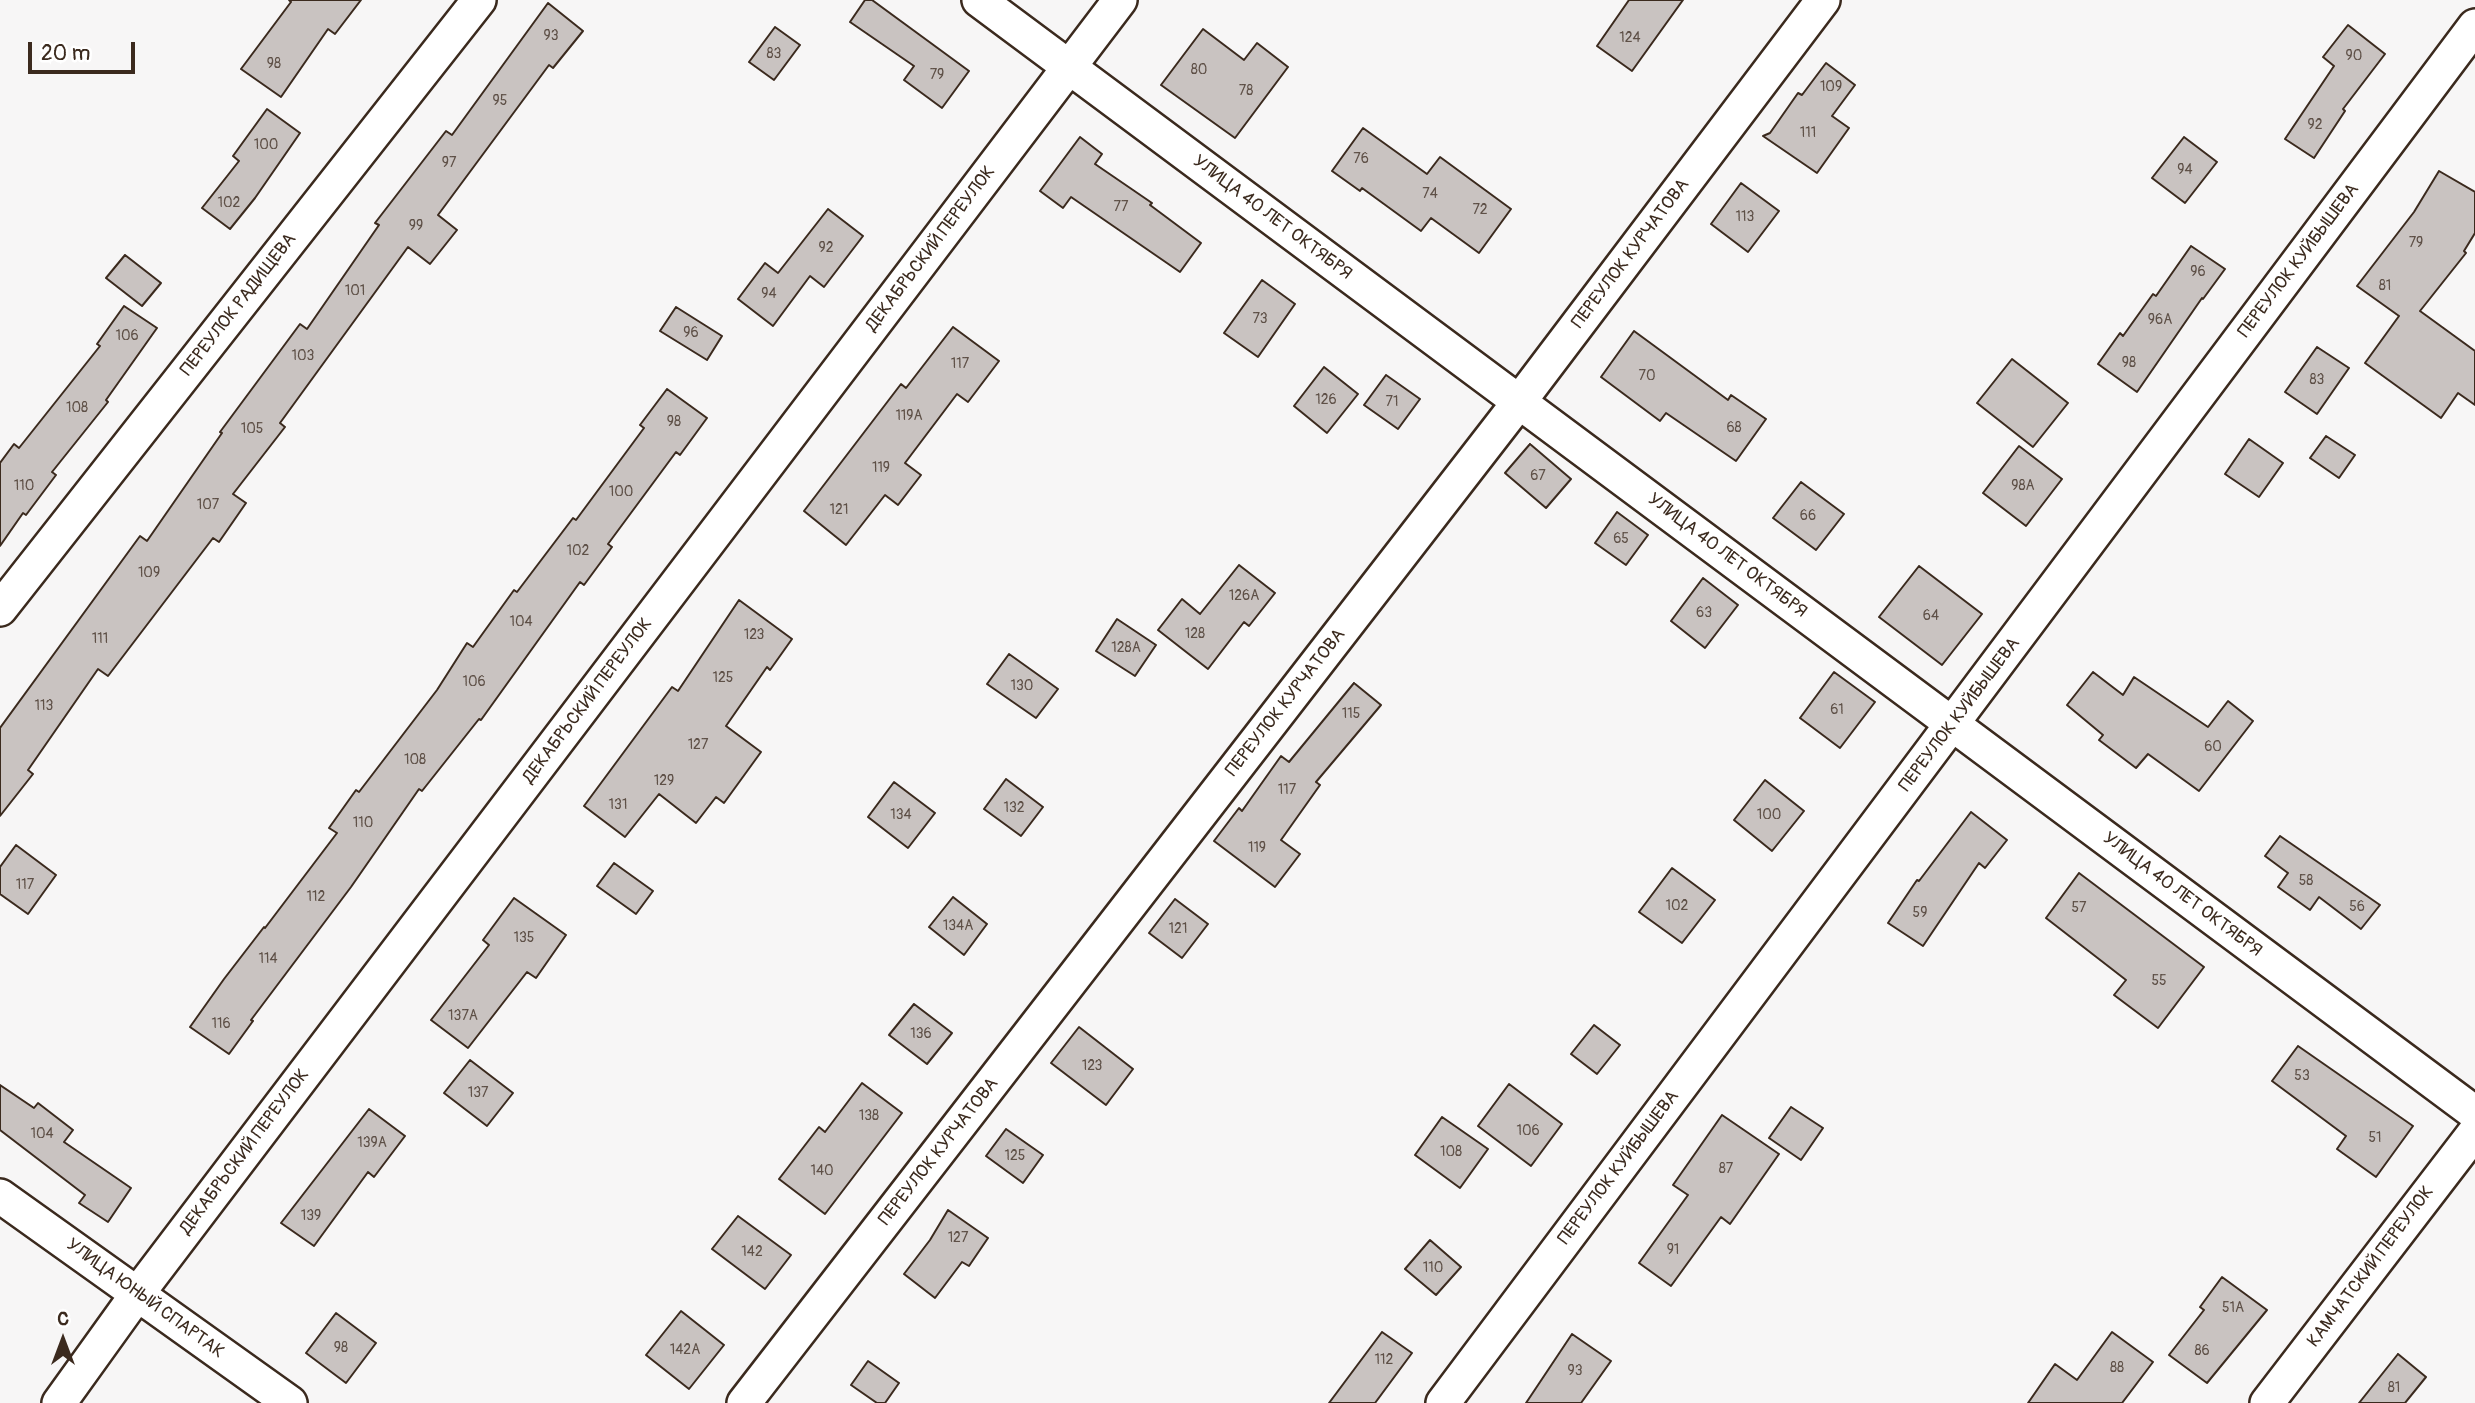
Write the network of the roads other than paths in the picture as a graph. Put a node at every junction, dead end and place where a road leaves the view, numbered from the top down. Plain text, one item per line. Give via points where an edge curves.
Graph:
1 (479, 0) edge
2 (979, 0) edge
3 (1120, 0) edge
4 (1823, 0) edge
5 (2475, 26) edge
6 (1069, 67) junction
7 (1519, 402) junction
8 (0, 609) edge
9 (1953, 724) junction
10 (2475, 1113) edge
11 (2475, 1132) edge
12 (0, 1196) edge
13 (138, 1293) junction
14 (59, 1403) edge
15 (290, 1403) edge
16 (744, 1403) edge
17 (1443, 1403) edge
18 (2267, 1403) edge

1 - 8 street, ПЕРЕУЛОК РАДИЩЕВА
2 - 6 street, УЛИЦА 40 ЛЕТ ОКТЯБРЯ
3 - 6 street, ДЕКАБРЬСКИЙ ПЕРЕУЛОК
4 - 7 street, ПЕРЕУЛОК КУРЧАТОВА
5 - 9 street, ПЕРЕУЛОК КУЙБЫШЕВА
6 - 7 street, УЛИЦА 40 ЛЕТ ОКТЯБРЯ
6 - 13 street, ДЕКАБРЬСКИЙ ПЕРЕУЛОК
7 - 9 street, УЛИЦА 40 ЛЕТ ОКТЯБРЯ
7 - 16 street, ПЕРЕУЛОК КУРЧАТОВА
9 - 10 street, УЛИЦА 40 ЛЕТ ОКТЯБРЯ
9 - 17 street, ПЕРЕУЛОК КУЙБЫШЕВА
11 - 18 street, КАМЧАТСКИЙ ПЕРЕУЛОК
12 - 13 street, УЛИЦА ЮНЫЙ СПАРТАК
13 - 14 street, ДЕКАБРЬСКИЙ ПЕРЕУЛОК
13 - 15 street, УЛИЦА ЮНЫЙ СПАРТАК

